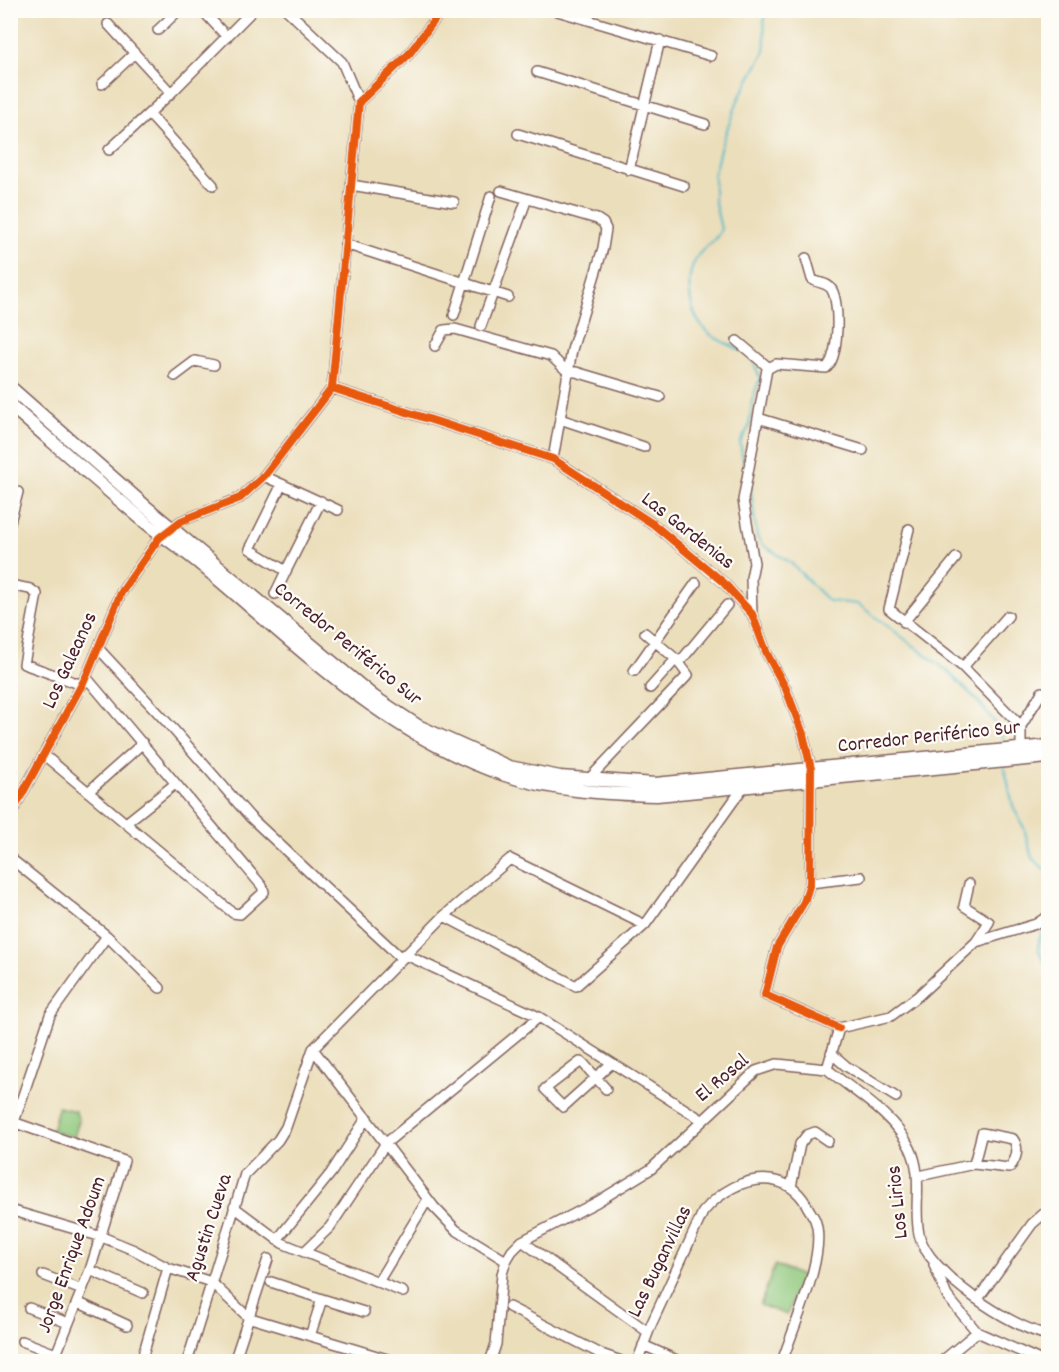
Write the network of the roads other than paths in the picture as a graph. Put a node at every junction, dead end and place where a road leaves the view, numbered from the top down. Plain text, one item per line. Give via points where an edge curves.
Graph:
1 (179, 10) edge
2 (202, 10) edge
3 (253, 10) edge
4 (287, 10) edge
5 (442, 10) edge
6 (554, 10) edge
7 (593, 15) edge
8 (108, 24) dead end
9 (158, 30) dead end
10 (227, 37) junction
11 (660, 40) junction
12 (135, 53) junction
13 (711, 56) dead end
14 (537, 72) dead end
15 (102, 84) dead end
16 (171, 93) junction
17 (359, 102) junction
18 (644, 106) junction
19 (149, 114) junction
20 (705, 124) dead end
21 (518, 134) dead end
22 (109, 150) dead end
23 (629, 170) junction
24 (213, 185) dead end
25 (351, 185) junction
26 (684, 186) dead end
27 (501, 191) dead end
28 (491, 196) dead end
29 (454, 202) dead end
30 (525, 204) dead end
31 (345, 244) junction
32 (806, 258) dead end
33 (464, 282) junction
34 (494, 292) junction
35 (508, 297) dead end
36 (454, 315) dead end
37 (481, 326) dead end
38 (737, 341) dead end
39 (435, 346) dead end
40 (214, 365) dead end
41 (768, 367) junction
42 (568, 372) junction
43 (175, 376) dead end
44 (10, 387) edge
45 (332, 388) junction
46 (660, 397) dead end
47 (10, 405) edge
48 (758, 418) junction
49 (560, 419) junction
50 (644, 447) dead end
51 (863, 450) dead end
52 (554, 459) junction
53 (264, 476) junction
54 (282, 484) junction
55 (18, 492) dead end
56 (321, 501) junction
57 (338, 510) dead end
58 (10, 522) edge
59 (909, 529) dead end
60 (167, 532) junction
61 (956, 558) dead end
62 (286, 571) junction
63 (696, 583) dead end
64 (10, 585) edge
65 (275, 594) dead end
66 (727, 605) dead end
67 (752, 614) junction
68 (1008, 616) dead end
69 (904, 622) junction
70 (645, 633) dead end
71 (656, 640) junction
72 (98, 648) junction
73 (677, 661) junction
74 (963, 667) junction
75 (634, 671) dead end
76 (84, 681) junction
77 (650, 688) dead end
78 (1042, 692) dead end
79 (1021, 726) junction
80 (143, 743) junction
81 (1048, 746) edge
82 (1021, 748) junction
83 (44, 755) junction
84 (1048, 757) edge
85 (810, 776) junction
86 (588, 780) junction
87 (175, 784) junction
88 (741, 789) junction
89 (88, 792) junction
90 (10, 816) edge
91 (126, 823) junction
92 (10, 858) edge
93 (861, 877) dead end
94 (810, 883) junction
95 (969, 884) dead end
96 (444, 916) junction
97 (1048, 916) edge
98 (645, 925) junction
99 (107, 936) junction
100 (976, 942) junction
101 (403, 956) junction
102 (160, 988) dead end
103 (539, 1017) junction
104 (839, 1028) junction
105 (313, 1049) junction
106 (831, 1053) junction
107 (612, 1063) junction
108 (827, 1069) junction
109 (596, 1079) junction
110 (606, 1089) dead end
111 (896, 1097) dead end
112 (367, 1117) junction
113 (702, 1120) junction
114 (12, 1121) edge
115 (10, 1134) edge
116 (828, 1141) dead end
117 (386, 1143) junction
118 (974, 1164) junction
119 (918, 1176) junction
120 (791, 1187) junction
121 (428, 1199) junction
122 (234, 1207) junction
123 (10, 1210) edge
124 (1048, 1210) edge
125 (102, 1238) junction
126 (276, 1240) junction
127 (522, 1241) junction
128 (304, 1252) junction
129 (268, 1259) dead end
130 (506, 1261) junction
131 (934, 1264) junction
132 (168, 1268) junction
133 (90, 1270) junction
134 (43, 1275) dead end
135 (211, 1282) junction
136 (271, 1282) dead end
137 (378, 1282) junction
138 (82, 1290) junction
139 (403, 1292) dead end
140 (143, 1293) dead end
141 (322, 1299) junction
142 (978, 1299) junction
143 (77, 1302) junction
144 (508, 1307) dead end
145 (29, 1308) dead end
146 (364, 1312) dead end
147 (251, 1318) junction
148 (68, 1323) junction
149 (127, 1325) dead end
150 (648, 1332) junction
151 (977, 1332) junction
152 (1048, 1335) edge
153 (310, 1336) junction
154 (22, 1341) dead end
155 (643, 1345) junction
156 (54, 1358) edge
157 (141, 1362) edge
158 (188, 1362) edge
159 (234, 1362) edge
160 (397, 1362) edge
161 (490, 1362) edge
162 (624, 1362) edge
163 (637, 1362) edge
164 (681, 1362) edge
165 (782, 1362) edge
166 (941, 1362) edge
167 (1044, 1362) edge

1 - 9 street
2 - 10 street
3 - 10 street
4 - 17 street via 342,62
5 - 17 street via 409,54
6 - 7 street
7 - 11 street
8 - 12 street
10 - 16 street
11 - 13 street
11 - 18 street
12 - 15 street
12 - 16 street
14 - 18 street
16 - 19 street
17 - 25 street
18 - 20 street
18 - 23 street
19 - 22 street
19 - 24 street
21 - 23 street
23 - 26 street
25 - 29 street
25 - 31 street
27 - 42 street via 603,223 606,229
28 - 33 street
30 - 34 street
31 - 33 street
31 - 45 street
32 - 41 street via 812,279 833,292 834,358 826,368 776,364
33 - 34 street
33 - 36 street
34 - 35 street
34 - 37 street
38 - 41 street
39 - 42 street via 444,330 455,328 551,356
40 - 43 street via 195,361
41 - 48 street
42 - 46 street
42 - 49 street
44 - 60 main road, Corredor Periférico Sur
45 - 52 street, Las Gardenias
45 - 53 street
47 - 60 main road, Corredor Periférico Sur
48 - 51 street
48 - 67 street via 743,500 754,563
49 - 50 street
49 - 52 street
52 - 67 street, Las Gardenias via 653,524 723,582
53 - 54 street
53 - 60 street via 240,498 181,521
54 - 56 street
54 - 62 street via 250,549
55 - 58 street
56 - 57 street
56 - 62 street
59 - 69 street via 888,604
60 - 72 street, Los Galeanos via 121,593
60 - 86 main road, Corredor Periférico Sur via 418,726 509,767
60 - 88 main road, Corredor Periférico Sur via 366,702 414,734 465,759 506,775 609,794
61 - 69 street
62 - 65 street
63 - 71 street
64 - 76 street via 37,594 24,664
66 - 73 street
67 - 85 street, Las Gardenias via 803,734
68 - 74 street
69 - 74 street
70 - 71 street
71 - 73 street
71 - 75 street
72 - 76 street, Los Galeanos
72 - 101 street via 250,817
73 - 77 street
73 - 86 street via 687,671 686,679
74 - 79 street
76 - 80 street
76 - 83 street, Los Galeanos
78 - 79 street
79 - 82 street
80 - 87 street
80 - 89 street
81 - 82 main road, Corredor Periférico Sur
82 - 85 main road, Corredor Periférico Sur
83 - 89 street
83 - 90 street, Los Galeanos
84 - 85 main road, Corredor Periférico Sur
85 - 86 main road, Corredor Periférico Sur via 655,784
85 - 88 main road, Corredor Periférico Sur
85 - 94 street, Las Gardenias
87 - 91 street
87 - 91 street via 265,890 240,914 233,913
88 - 98 street
89 - 91 street
92 - 99 street
93 - 94 street
94 - 104 street via 804,902 777,947 765,995
95 - 100 street via 964,906 989,922
96 - 98 street via 510,859
96 - 98 street via 576,986
96 - 101 street
97 - 100 street via 1036,924
99 - 102 street
99 - 114 street via 50,1015
100 - 104 street via 891,1016
101 - 103 street
101 - 105 street
103 - 107 street
103 - 117 street
104 - 106 street
105 - 112 street
105 - 122 street, Agustin Cueva via 286,1126 278,1140 245,1173
106 - 108 street
106 - 111 street
107 - 109 street
107 - 113 street
108 - 113 street, El Rosal via 766,1066
108 - 119 street, Los Lirios via 887,1116 911,1151
109 - 109 street via 583,1063 577,1062 545,1089 562,1107
109 - 110 street
112 - 117 street
112 - 126 street via 331,1173
113 - 127 street, El Rosal via 651,1169
114 - 115 street
114 - 125 street, Jorge Enrique Adoum via 124,1161
116 - 120 street via 815,1132 807,1134 800,1144
117 - 121 street
117 - 128 street via 330,1227
118 - 118 street via 1009,1168 1016,1156 1016,1143 982,1133
118 - 119 street
119 - 131 street, Los Lirios via 918,1232 922,1247
120 - 150 street, Las Buganvillas via 763,1179 746,1182 716,1198 693,1229
120 - 165 street via 816,1221 818,1241 813,1272
121 - 130 street via 456,1230
121 - 137 street
122 - 126 street
122 - 135 street, Agustin Cueva
123 - 125 street
124 - 142 street via 1032,1224
125 - 132 street
125 - 133 street, Jorge Enrique Adoum
126 - 128 street
127 - 130 street, El Rosal
127 - 150 street
128 - 137 street
129 - 147 street
130 - 161 street, El Rosal via 496,1344
131 - 142 street, Los Lirios
131 - 151 street via 947,1296
132 - 135 street
132 - 157 street
133 - 138 street, Jorge Enrique Adoum
133 - 140 street
134 - 138 street
135 - 147 street
135 - 158 street, Agustin Cueva
136 - 141 street
137 - 139 street
138 - 143 street, Jorge Enrique Adoum
141 - 146 street
141 - 153 street
142 - 152 street, Los Lirios via 1027,1330
143 - 148 street, Jorge Enrique Adoum
143 - 149 street
144 - 162 street
145 - 148 street
147 - 153 street
147 - 159 street
148 - 156 street, Jorge Enrique Adoum
150 - 155 street, Las Buganvillas
151 - 166 street
151 - 167 street
153 - 160 street
154 - 156 street
155 - 163 street, Las Buganvillas
155 - 164 street

